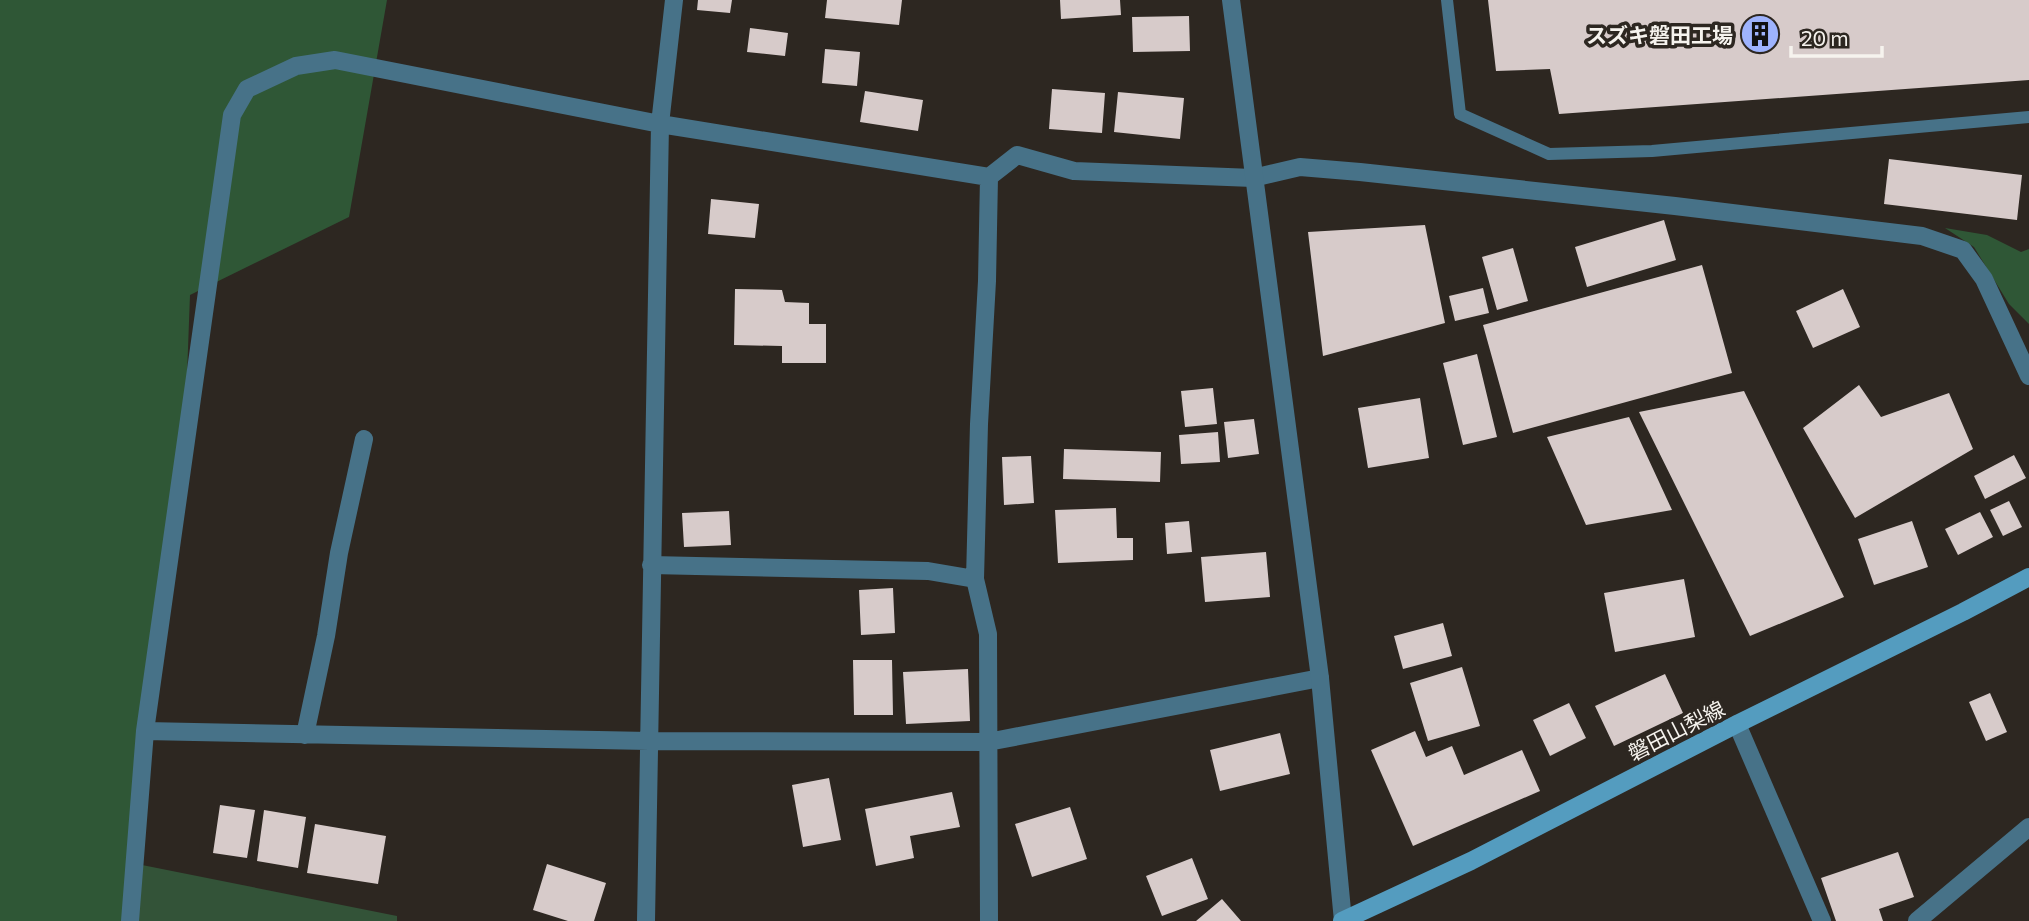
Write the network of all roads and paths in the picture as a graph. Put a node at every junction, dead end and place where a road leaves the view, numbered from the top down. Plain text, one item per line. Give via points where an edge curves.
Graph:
1 (674, 0) edge
2 (1231, 0) edge
3 (1447, 0) edge
4 (2029, 117) edge
5 (660, 124) junction
6 (989, 177) junction
7 (1253, 178) junction
8 (2029, 376) edge
9 (364, 439) dead end
10 (651, 565) junction
11 (2029, 577) edge
12 (975, 579) junction
13 (1320, 678) junction
14 (1737, 724) junction
15 (145, 732) junction
16 (304, 735) junction
17 (649, 741) junction
18 (988, 742) junction
19 (2029, 827) edge
20 (130, 921) edge
21 (646, 921) edge
22 (989, 921) edge
23 (1343, 921) edge
24 (1822, 921) edge
25 (1917, 921) edge

1 - 5 street
2 - 7 street
3 - 4 lane via 1460,114 1549,154 1652,151
5 - 6 street
5 - 10 street
5 - 15 street via 335,60 296,66 247,89 232,115
6 - 7 street via 1017,155 1073,171
6 - 12 street
7 - 8 street via 1300,167 1336,170 1922,236 1963,250 1984,279
7 - 13 street
9 - 16 street
10 - 12 street via 928,571
10 - 17 street
11 - 14 main road, 磐田山梨線
12 - 18 street via 988,634
13 - 18 street
13 - 23 street
14 - 23 main road, 磐田山梨線 via 1471,861
14 - 24 street
15 - 16 street
15 - 20 street
16 - 17 street
17 - 18 street
17 - 21 street
18 - 22 street
19 - 25 street

